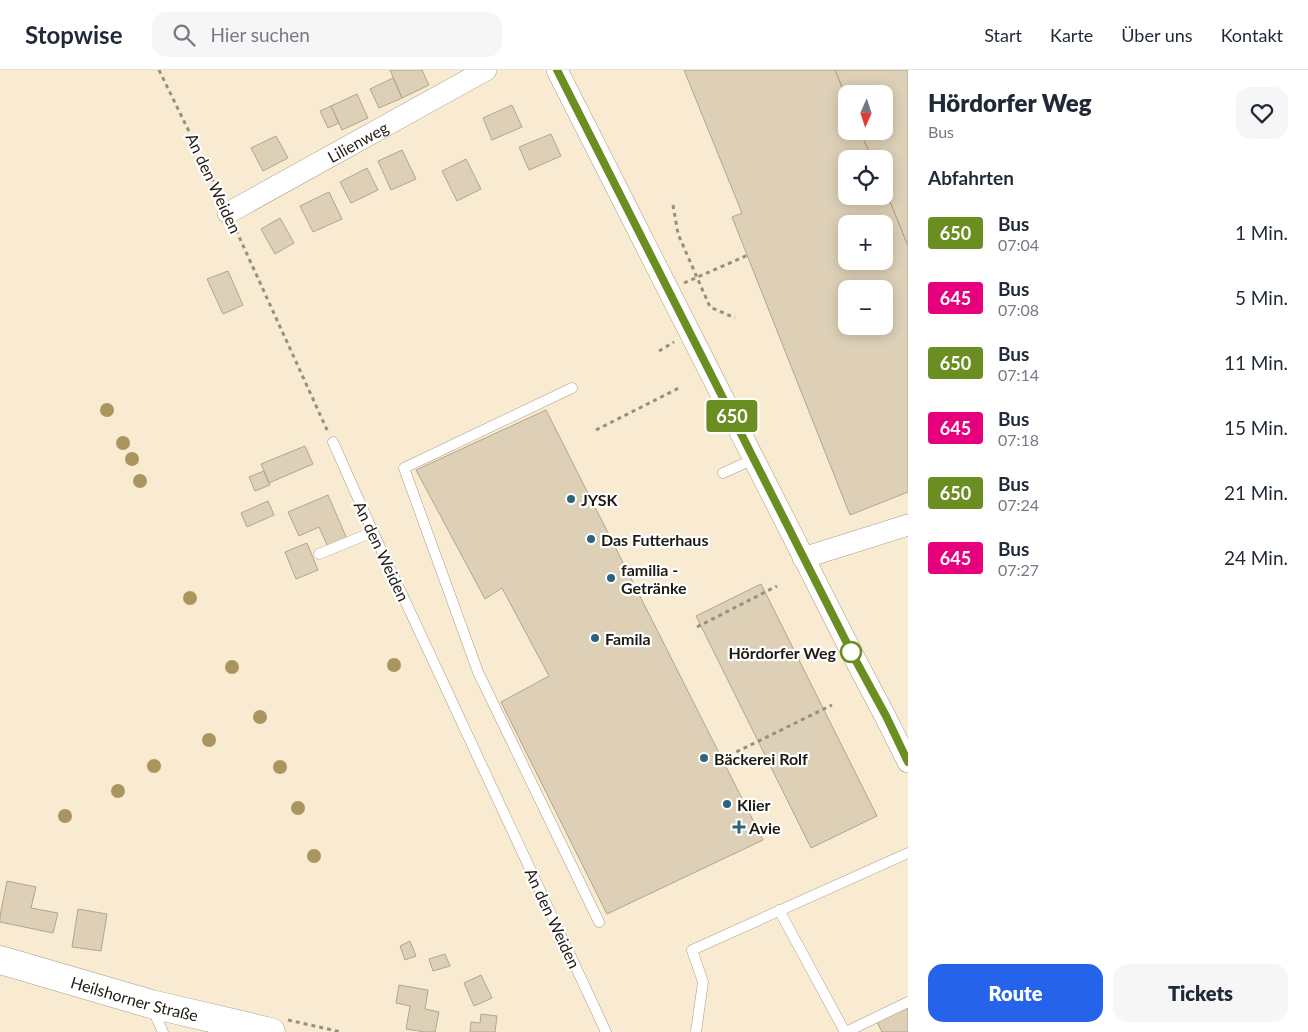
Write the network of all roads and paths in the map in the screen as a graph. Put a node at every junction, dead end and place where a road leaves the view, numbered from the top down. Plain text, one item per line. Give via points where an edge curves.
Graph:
1 (159, 70) edge
2 (486, 70) edge
3 (557, 70) edge
4 (673, 205) dead end
5 (228, 213) junction
6 (748, 256) dead end
7 (697, 278) junction
8 (667, 290) junction
9 (735, 318) dead end
10 (572, 388) dead end
11 (679, 388) dead end
12 (596, 430) dead end
13 (333, 442) joint
14 (754, 459) junction
15 (723, 473) dead end
16 (908, 524) edge
17 (373, 532) junction
18 (319, 554) dead end
19 (804, 558) junction
20 (776, 586) dead end
21 (697, 627) dead end
22 (832, 705) dead end
23 (722, 759) dead end
24 (908, 762) edge
25 (908, 853) edge
26 (779, 910) junction
27 (599, 922) dead end
28 (0, 960) edge
29 (908, 1002) edge
30 (150, 1004) junction
31 (163, 1032) edge
32 (271, 1032) edge
33 (606, 1032) edge
34 (696, 1032) edge
35 (846, 1032) edge

1 - 5 path, An den Weiden
2 - 5 street, Lilienweg
3 - 8 street
4 - 7 path via 678,234
5 - 13 path, An den Weiden
6 - 7 path
7 - 8 path
7 - 9 path via 710,307
8 - 14 street
10 - 27 lane via 404,468 478,672
11 - 12 path
13 - 17 lane, An den Weiden
14 - 15 lane
14 - 19 street
16 - 19 street
17 - 18 lane
17 - 33 lane, An den Weiden
19 - 24 street
20 - 21 path
22 - 23 path
25 - 26 lane
26 - 34 lane via 692,950 703,982
26 - 35 lane
28 - 30 main road, Heilshorner Straße
29 - 35 lane
30 - 31 lane
30 - 32 main road, Heilshorner Straße

